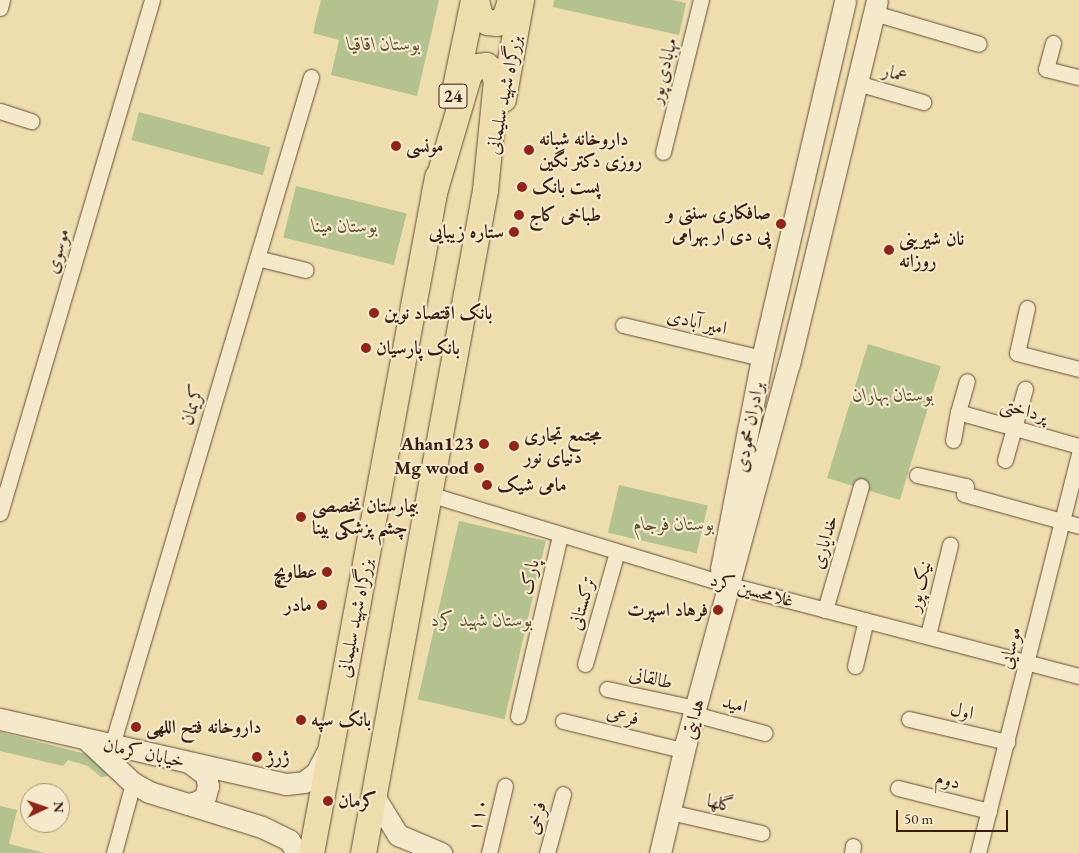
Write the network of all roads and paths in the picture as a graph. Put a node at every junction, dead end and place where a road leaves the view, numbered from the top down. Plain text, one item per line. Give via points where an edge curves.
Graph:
1 (2, 0) edge
2 (152, 0) edge
3 (474, 0) edge
4 (510, 0) edge
5 (521, 0) edge
6 (701, 0) edge
7 (845, 0) edge
8 (875, 6) edge
9 (0, 8) edge
10 (1053, 43) dead end
11 (979, 44) dead end
12 (311, 77) dead end
13 (1079, 77) edge
14 (857, 83) junction
15 (923, 102) dead end
16 (0, 111) edge
17 (31, 121) dead end
18 (663, 152) dead end
19 (485, 190) junction
20 (434, 192) junction
21 (257, 258) junction
22 (306, 270) dead end
23 (1027, 308) dead end
24 (623, 324) dead end
25 (762, 358) junction
26 (1079, 369) edge
27 (967, 381) dead end
28 (1025, 389) dead end
29 (958, 412) junction
30 (1015, 428) junction
31 (953, 440) dead end
32 (1079, 446) edge
33 (1079, 453) edge
34 (1005, 460) dead end
35 (917, 475) dead end
36 (861, 486) dead end
37 (429, 494) junction
38 (0, 513) edge
39 (1062, 522) junction
40 (1079, 526) edge
41 (560, 535) junction
42 (950, 545) dead end
43 (617, 552) junction
44 (724, 584) junction
45 (825, 610) junction
46 (866, 620) junction
47 (928, 636) junction
48 (1028, 661) junction
49 (585, 664) dead end
50 (855, 666) dead end
51 (1079, 676) edge
52 (607, 689) dead end
53 (690, 710) junction
54 (518, 716) dead end
55 (0, 719) edge
56 (908, 719) dead end
57 (563, 721) dead end
58 (765, 733) dead end
59 (87, 740) junction
60 (1007, 742) junction
61 (332, 743) junction
62 (112, 745) junction
63 (674, 748) junction
64 (190, 763) junction
65 (133, 783) junction
66 (505, 786) dead end
67 (898, 788) dead end
68 (564, 794) dead end
69 (374, 796) junction
70 (188, 804) junction
71 (989, 810) junction
72 (670, 812) junction
73 (762, 833) dead end
74 (114, 853) edge
75 (297, 853) edge
76 (311, 853) edge
77 (363, 853) edge
78 (441, 853) edge
79 (489, 853) edge
80 (547, 853) edge
81 (649, 853) edge
82 (660, 853) edge
83 (978, 853) edge

1 - 9 street
2 - 38 street, موسوی
3 - 4 highway via 480,16 487,22 497,23 505,16
3 - 20 highway, بزرگراه شهید سلیمانی / 24
5 - 19 highway, بزرگراه شهید سلیمانی
6 - 18 street, مهابادی پور
7 - 25 main road, برادران محمودی
8 - 11 street
8 - 14 main road, برادران محمودی
10 - 13 street via 1045,75
12 - 21 street, کریمان
14 - 15 street, عمار
14 - 44 main road, برادران محمودی via 789,364
16 - 17 street
19 - 20 highway via 496,80 486,65 477,66 469,74
19 - 37 highway
20 - 61 highway, بزرگراه شهید سلیمانی / 24
21 - 22 street
21 - 62 street, کریمان
23 - 26 street via 1016,353
24 - 25 street, امیر آبادی
25 - 44 main road, برادران محمودی
27 - 29 street
28 - 30 street
29 - 30 street, پرداختی
29 - 31 street
30 - 32 street, پرداختی
30 - 34 street
33 - 39 street, موسایی
35 - 39 street via 966,486 964,494
36 - 45 street, خدایاری
37 - 41 street, غلامحسین کرد
37 - 69 highway
39 - 40 street
39 - 48 street, موسایی
41 - 43 street, غلامحسین کرد
41 - 54 street, پارک
42 - 47 street, نیک پور
43 - 44 street, غلامحسین کرد
43 - 49 street, ترکستانی
44 - 45 street, غلامحسین کرد
44 - 53 main road, هدایتی
45 - 46 street, غلامحسین کرد
46 - 47 street, غلامحسین کرد
46 - 50 street
47 - 48 street, غلامحسین کرد
48 - 51 street, غلامحسین کرد
48 - 60 street, موسایی
52 - 53 street, طالقانی
53 - 58 street, امید
53 - 63 main road
53 - 72 main road, هدایتی
55 - 59 main road
56 - 60 street, اول
57 - 63 street, فرعی
59 - 62 main road, خیابان کرمان
59 - 65 main road, خیابان کرمان
60 - 71 street, موسایی
61 - 64 main road, خیابان کرمان via 316,773 304,782 286,784
61 - 76 highway, بزرگراه شهید سلیمانی / 24
62 - 64 main road, خیابان کرمان
63 - 81 main road
64 - 70 main road via 206,775 208,786 205,796
65 - 70 main road, خیابان کرمان via 149,792
65 - 74 street
66 - 79 street, ۱۱۰
67 - 71 street, دوم
68 - 80 street, فرخی
69 - 77 highway
69 - 78 main road via 398,835
70 - 75 main road, خیابان کرمان via 262,827 289,840
71 - 83 street, موسایی
72 - 73 street, گلها
72 - 82 main road, هدایتی

